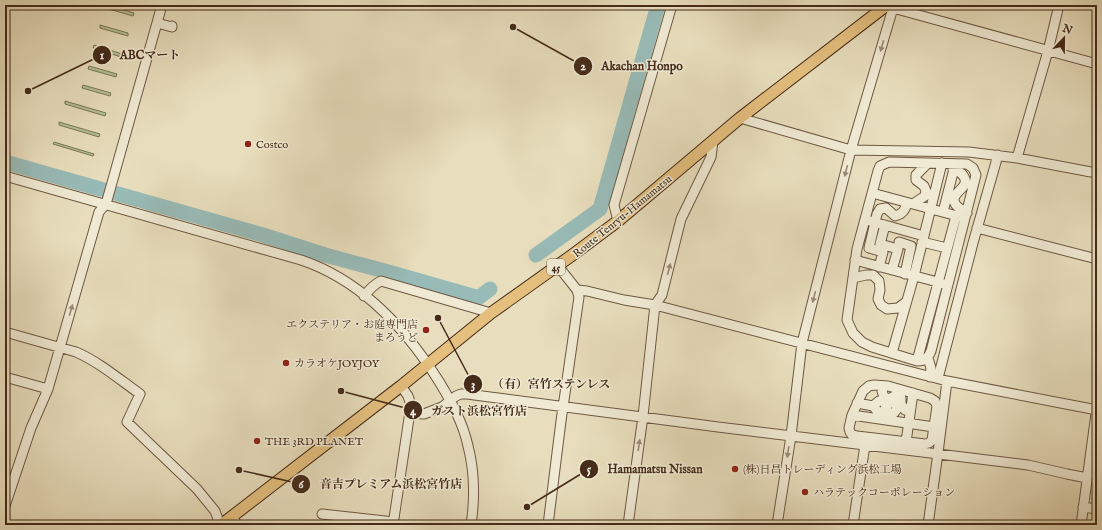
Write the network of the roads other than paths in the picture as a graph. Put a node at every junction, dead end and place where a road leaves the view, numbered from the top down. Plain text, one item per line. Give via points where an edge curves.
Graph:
1 (162, 5) edge
2 (672, 5) edge
3 (1059, 5) edge
4 (885, 6) edge
5 (157, 23) junction
6 (172, 26) dead end
7 (1048, 51) junction
8 (1097, 64) edge
9 (740, 118) junction
10 (713, 141) junction
11 (851, 150) junction
12 (998, 155) junction
13 (1017, 158) junction
14 (928, 162) junction
15 (942, 163) junction
16 (954, 166) junction
17 (1097, 172) edge
18 (5, 176) edge
19 (872, 193) junction
20 (107, 201) junction
21 (910, 203) junction
22 (930, 209) junction
23 (943, 212) junction
24 (956, 216) junction
25 (966, 216) junction
26 (865, 220) junction
27 (618, 221) junction
28 (875, 222) junction
29 (885, 225) junction
30 (977, 228) junction
31 (902, 230) junction
32 (923, 239) junction
33 (899, 245) junction
34 (947, 248) junction
35 (1097, 259) edge
36 (855, 260) junction
37 (558, 266) junction
38 (879, 266) junction
39 (892, 270) junction
40 (909, 275) junction
41 (853, 278) junction
42 (938, 283) junction
43 (948, 286) junction
44 (577, 290) junction
45 (364, 296) junction
46 (906, 302) junction
47 (655, 305) junction
48 (492, 313) junction
49 (5, 332) edge
50 (802, 343) junction
51 (60, 348) junction
52 (892, 353) junction
53 (928, 358) junction
54 (917, 361) junction
55 (428, 364) junction
56 (5, 377) edge
57 (934, 378) junction
58 (947, 381) junction
59 (401, 386) junction
60 (884, 386) junction
61 (48, 389) junction
62 (913, 393) junction
63 (451, 400) junction
64 (857, 403) junction
65 (563, 407) junction
66 (1097, 409) edge
67 (904, 410) junction
68 (410, 413) junction
69 (852, 415) junction
70 (643, 416) junction
71 (909, 424) junction
72 (934, 427) junction
73 (791, 436) junction
74 (906, 442) junction
75 (865, 444) junction
76 (938, 453) junction
77 (1087, 478) junction
78 (5, 506) edge
79 (1083, 507) junction
80 (1097, 509) edge
81 (322, 514) dead end
82 (234, 520) edge
83 (394, 524) edge
84 (221, 525) edge
85 (471, 525) edge
86 (548, 525) edge
87 (628, 525) edge
88 (777, 525) edge
89 (853, 525) edge
90 (928, 525) edge
91 (1081, 525) edge

1 - 5 street
2 - 27 street via 614,205
3 - 7 street
4 - 7 street
4 - 9 main road, Route Tenryu-Hamamatsu / 45
4 -> 11 street
5 - 6 street
5 - 20 street
7 - 8 street
7 - 13 street
9 - 10 main road, Route Tenryu-Hamamatsu / 45
9 - 11 street
10 - 27 main road, Route Tenryu-Hamamatsu / 45
47 -> 10 street via 662,295 681,219 711,157
11 - 12 street via 969,152
11 -> 50 street
12 - 13 street
12 - 30 street
13 - 17 street
14 - 15 street
14 - 19 street via 889,162 880,166
14 - 21 street via 916,175 916,180 924,186 925,196
15 - 16 street
15 - 22 street
16 - 23 street
16 - 25 street via 965,177 966,182 954,200
16 - 25 street via 967,164 973,168 976,175
18 - 20 street
19 - 21 street
19 - 26 street
20 - 45 street via 312,264
51 -> 20 street via 99,212
21 - 22 street
21 - 28 street via 900,215 894,216 886,208 880,209
22 - 23 street
22 - 32 street
23 - 24 street
24 - 25 street
24 - 34 street
25 - 43 street
26 - 28 street
26 - 36 street
27 - 37 main road, Route Tenryu-Hamamatsu / 45
28 - 29 street
28 - 38 street via 869,248 883,252
29 - 31 street
29 - 33 street via 880,244
30 - 35 street
30 - 57 street
31 - 32 street
31 - 33 street
32 - 34 street
32 - 40 street
33 - 39 street
33 - 40 street via 912,246
34 - 42 street
36 - 38 street
36 - 41 street
37 - 44 street
37 - 48 main road, Route Tenryu-Hamamatsu / 45
38 - 39 street
39 - 40 street
40 - 42 street
40 - 46 street
41 - 46 street via 873,275 879,281 878,299 887,309 898,308
41 - 52 street via 847,320 853,333 867,345
42 - 43 street
42 - 54 street
43 - 53 street
44 - 47 street
44 - 65 street via 579,297
45 - 48 street via 381,281
45 - 55 street via 391,319
46 - 52 street
47 - 50 street
47 - 70 street
48 - 55 main road, Route Tenryu-Hamamatsu / 45
49 - 51 street
50 - 57 street
50 - 73 street
51 - 61 street
51 - 84 street via 86,356 140,394 127,422 197,489 215,511
52 - 54 street
53 - 54 street
53 - 57 street
55 - 59 main road, Route Tenryu-Hamamatsu / 45
55 - 63 street
56 - 61 street
57 - 58 street
58 - 66 street
58 - 76 street
59 - 68 street via 409,397
59 - 82 main road, Route Tenryu-Hamamatsu / 45
60 - 62 street
60 - 64 street via 869,386 863,391
60 - 67 street via 884,397 889,399 898,396
61 - 78 street via 31,428
62 - 67 street
62 - 72 street via 935,401 937,406
63 - 65 street via 466,394
63 - 68 street via 442,407 424,414
63 - 85 street via 469,447 474,483
64 - 67 street via 873,406 883,401 888,413 891,414
64 - 69 street
65 - 70 street
65 - 86 street
66 - 77 street
67 - 71 street
68 - 83 street
69 - 71 street
69 - 74 street via 852,435
70 - 73 street
87 -> 70 street
71 - 72 street
71 - 74 street
72 - 74 street via 929,443
73 - 75 street
73 -> 88 street
75 - 76 street
75 - 89 street
76 - 77 street via 1028,465
76 - 90 street
77 - 79 street
79 - 80 street
79 - 91 street
81 - 83 street
82 - 84 main road, Route Tenryu-Hamamatsu / 45

